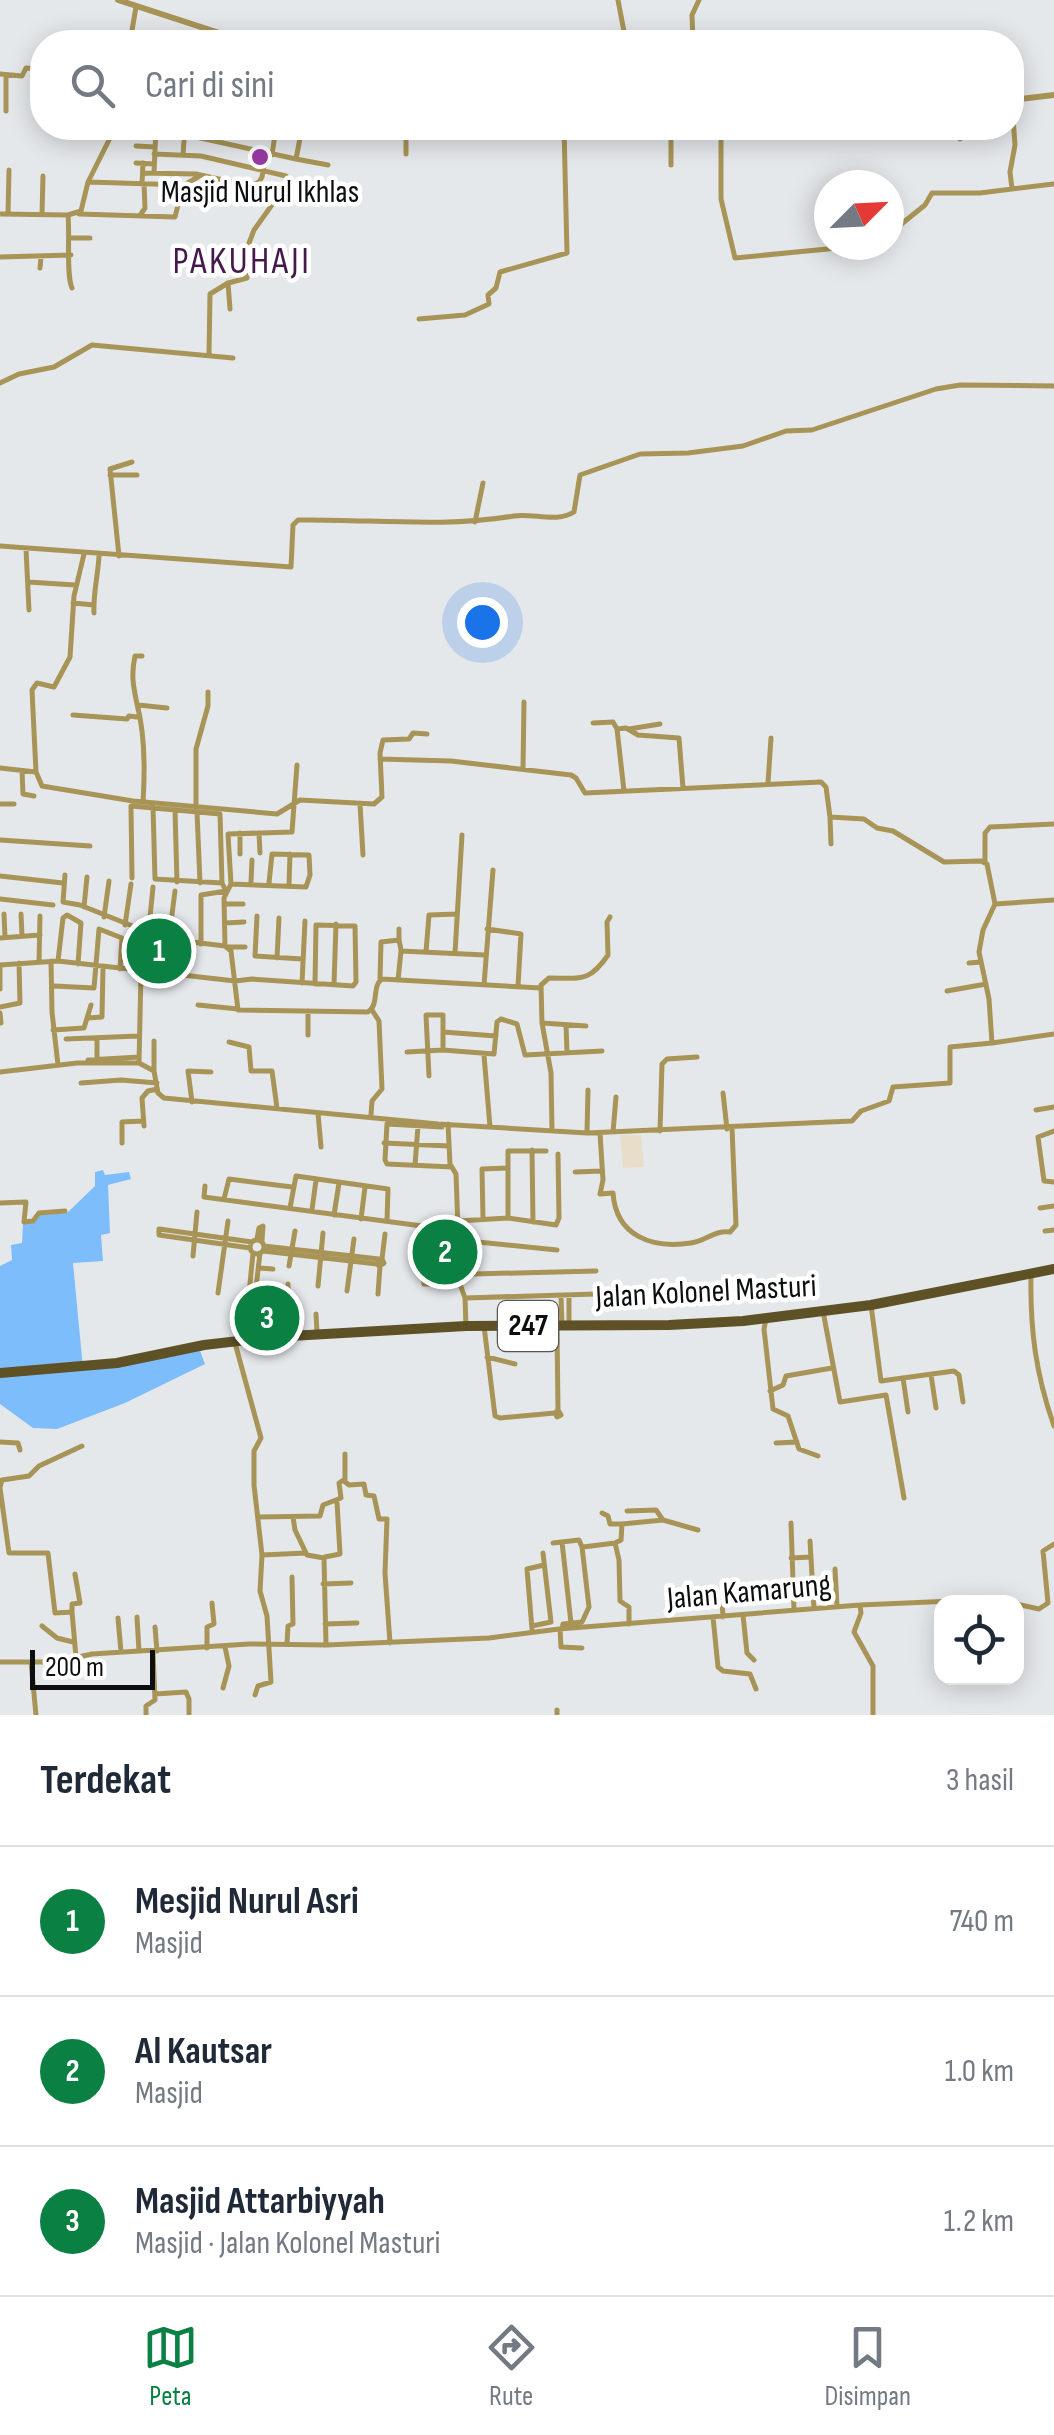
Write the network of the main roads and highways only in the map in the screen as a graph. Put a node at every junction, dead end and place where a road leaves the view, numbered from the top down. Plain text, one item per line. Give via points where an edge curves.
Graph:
1 (1054, 1269) edge
2 (0, 1372) edge

1 - 2 main road, Jalan Kolonel Masturi / 247 via 766,1319 288,1336 117,1363

